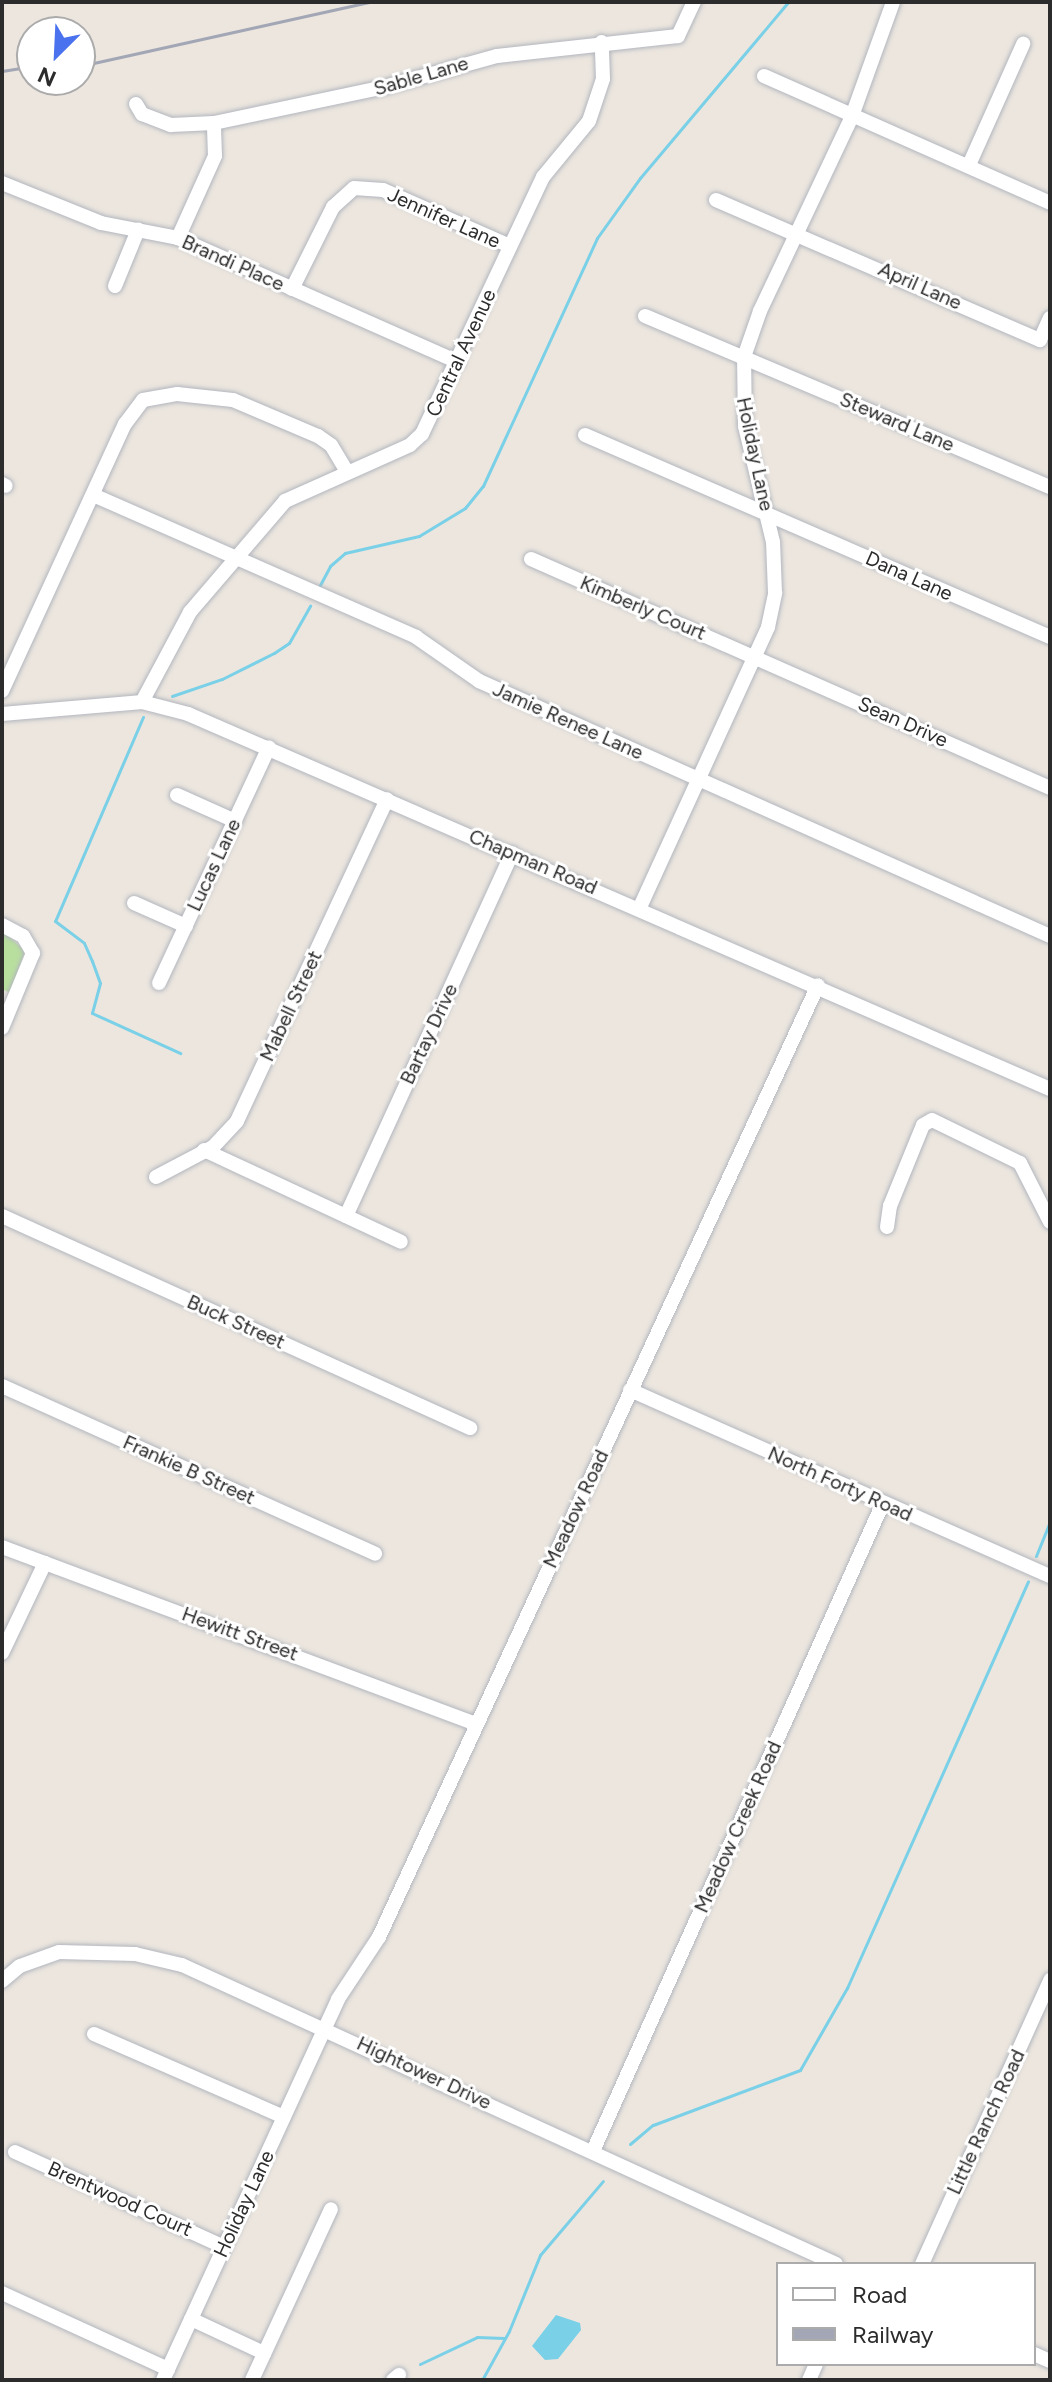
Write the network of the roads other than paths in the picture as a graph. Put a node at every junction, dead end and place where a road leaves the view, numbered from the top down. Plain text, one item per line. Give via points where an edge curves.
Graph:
1 (694, 2) edge
2 (893, 2) edge
3 (602, 42) junction
4 (1023, 44) dead end
5 (764, 76) dead end
6 (136, 104) dead end
7 (852, 116) junction
8 (214, 123) junction
9 (969, 165) junction
10 (2, 183) edge
11 (716, 200) dead end
12 (1050, 203) edge
13 (138, 230) junction
14 (799, 233) junction
15 (178, 238) junction
16 (510, 246) junction
17 (115, 286) dead end
18 (292, 289) junction
19 (645, 316) dead end
20 (1050, 318) edge
21 (744, 357) junction
22 (458, 362) junction
23 (585, 435) dead end
24 (346, 470) junction
25 (1050, 487) edge
26 (93, 495) junction
27 (768, 514) junction
28 (234, 558) junction
29 (531, 559) dead end
30 (1050, 637) edge
31 (756, 656) junction
32 (2, 691) edge
33 (142, 702) junction
34 (2, 714) edge
35 (269, 747) junction
36 (697, 780) junction
37 (1050, 788) edge
38 (177, 795) dead end
39 (387, 799) junction
40 (235, 821) junction
41 (512, 853) junction
42 (134, 903) dead end
43 (640, 907) junction
44 (2, 925) edge
45 (186, 926) junction
46 (1050, 936) edge
47 (159, 983) dead end
48 (818, 985) junction
49 (2, 1028) edge
50 (1050, 1089) edge
51 (204, 1150) junction
52 (156, 1177) dead end
53 (2, 1216) edge
54 (346, 1216) junction
55 (1050, 1222) edge
56 (887, 1227) dead end
57 (401, 1242) dead end
58 (2, 1386) edge
59 (630, 1390) junction
60 (470, 1428) dead end
61 (883, 1503) junction
62 (2, 1547) edge
63 (375, 1554) dead end
64 (45, 1563) junction
65 (1050, 1576) edge
66 (2, 1653) edge
67 (476, 1724) junction
68 (1050, 1980) edge
69 (2, 1981) edge
70 (324, 2027) junction
71 (94, 2034) dead end
72 (284, 2117) junction
73 (593, 2151) junction
74 (15, 2152) dead end
75 (331, 2209) dead end
76 (224, 2247) junction
77 (832, 2262) edge
78 (923, 2262) edge
79 (2, 2293) edge
80 (191, 2319) junction
81 (264, 2353) junction
82 (166, 2374) edge
83 (252, 2380) edge

1 - 3 street, Sable Lane via 678,36
2 - 7 street, Holiday Lane
3 - 8 street, Sable Lane via 451,65 385,87
3 - 16 street, Central Avenue via 603,79 589,121 543,177
4 - 9 street
5 - 7 street
6 - 8 street, Sable Lane via 142,114 171,125
7 - 9 street
7 - 14 street, Holiday Lane
8 - 15 street via 215,156
9 - 12 street
10 - 13 street, Brandi Place via 72,214
11 - 14 street, April Lane
13 - 15 street, Brandi Place
13 - 17 street
14 - 20 street, April Lane via 1040,340
14 - 21 street, Holiday Lane
15 - 18 street, Brandi Place
16 - 18 street, Jennifer Lane via 383,190 354,188 333,207
16 - 22 street, Central Avenue
18 - 22 street, Brandi Place
19 - 21 street, Steward Lane
21 - 25 street, Steward Lane
21 - 27 street, Holiday Lane via 745,426
22 - 24 street, Central Avenue via 422,434 410,445
23 - 27 street, Dana Lane
24 - 26 street via 331,445 318,436 233,400 207,394 155,395 131,412
24 - 28 street, Central Avenue via 285,501
26 - 28 street, Jamie Renee Lane
26 - 32 street
27 - 30 street, Dana Lane
27 - 31 street, Holiday Lane via 775,593
28 - 33 street, Central Avenue via 190,612
28 - 36 street, Jamie Renee Lane via 416,637 479,681
29 - 31 street, Kimberly Court
31 - 36 street, Holiday Lane
31 - 37 street, Sean Drive
33 - 34 street, Chapman Road
33 - 35 street, Chapman Road via 188,714
35 - 39 street, Chapman Road
35 - 40 street, Lucas Lane
36 - 43 street, Holiday Lane
36 - 46 street, Jamie Renee Lane
38 - 40 street
39 - 41 street, Chapman Road
39 - 51 street, Mabell Street via 237,1121
40 - 45 street, Lucas Lane
41 - 43 street, Chapman Road
41 - 54 street, Bartay Drive
42 - 45 street
43 - 48 street, Chapman Road
44 - 49 street via 23,936 33,953
45 - 47 street, Lucas Lane
48 - 50 street, Chapman Road
48 - 59 street, Meadow Road
51 - 52 street, Mabell Street
51 - 54 street
53 - 60 street, Buck Street
54 - 57 street
55 - 56 street via 1033,1178 1020,1163 932,1120 923,1125 890,1206
58 - 63 street, Frankie B Street
59 - 61 street, North Forty Road
59 - 67 street, Meadow Road
61 - 65 street, North Forty Road
61 - 73 street, Meadow Creek Road
62 - 64 street, Hewitt Street
64 - 66 street
64 - 67 street, Hewitt Street
67 - 70 street, Meadow Road via 379,1937
68 - 78 street, Little Ranch Road
69 - 70 street, Hightower Drive via 28,1962 59,1952 135,1954 182,1965
70 - 72 street, Holiday Lane
70 - 73 street, Hightower Drive
71 - 72 street
72 - 76 street, Holiday Lane
73 - 77 street, Hightower Drive
74 - 76 street, Brentwood Court
75 - 81 street
76 - 80 street, Holiday Lane
79 - 82 street
80 - 81 street
80 - 82 street, Holiday Lane
81 - 83 street

